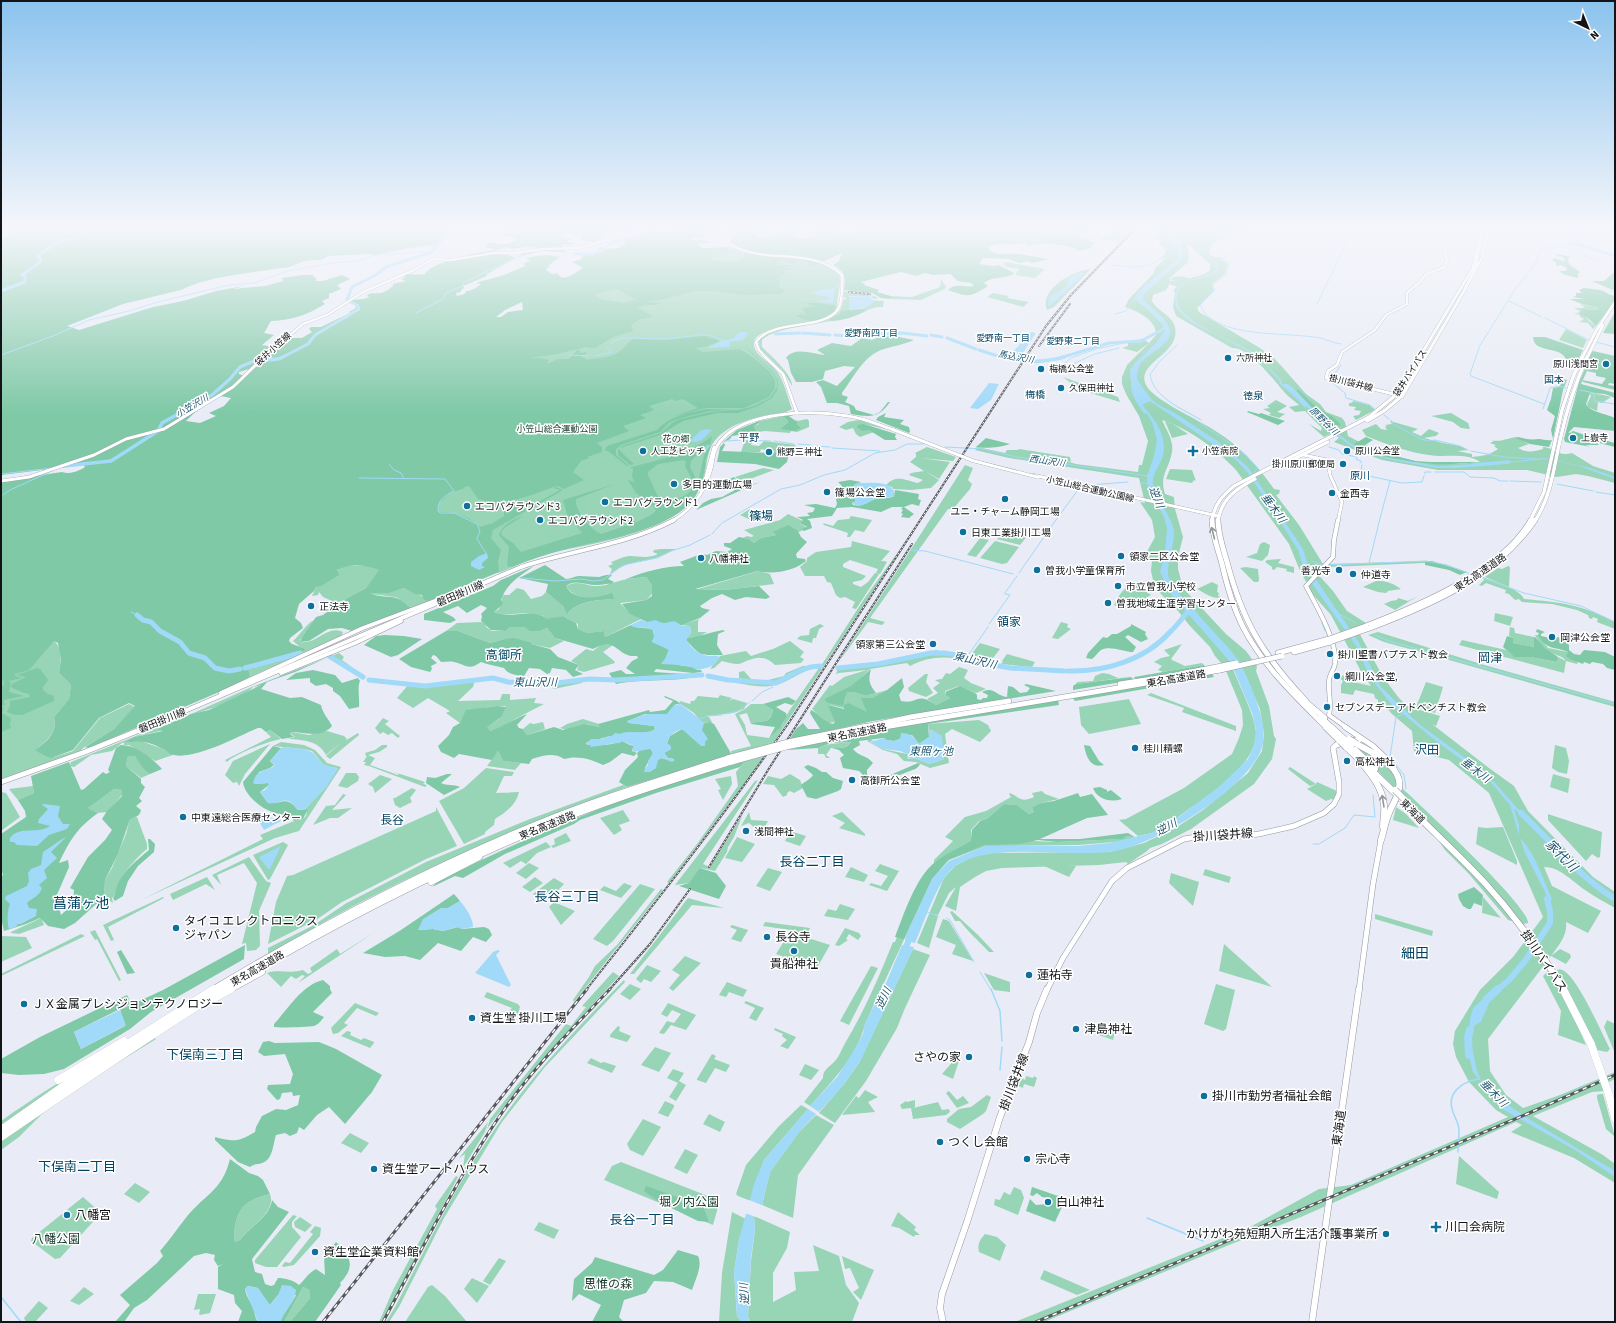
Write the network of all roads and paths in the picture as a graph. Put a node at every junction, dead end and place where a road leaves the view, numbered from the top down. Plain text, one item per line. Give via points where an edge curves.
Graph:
1 (366, 291) edge
2 (840, 291) edge
3 (1409, 291) edge
4 (1461, 291) edge
5 (1462, 291) edge
6 (1615, 302) edge
7 (1615, 307) edge
8 (1600, 328) junction
9 (1397, 394) junction
10 (1402, 396) junction
11 (797, 412) junction
12 (1350, 428) junction
13 (895, 430) junction
14 (1332, 438) junction
15 (1303, 455) junction
16 (1260, 474) junction
17 (1, 481) edge
18 (1244, 483) junction
19 (1145, 500) junction
20 (1212, 515) junction
21 (1218, 516) junction
22 (1226, 570) junction
23 (452, 596) junction
24 (1362, 739) junction
25 (1345, 740) junction
26 (1352, 746) junction
27 (85, 752) junction
28 (1356, 756) junction
29 (730, 760) junction
30 (1399, 780) junction
31 (1, 782) edge
32 (1395, 791) junction
33 (546, 825) junction
34 (1431, 829) joint
35 (1381, 840) junction
36 (431, 882) dead end
37 (262, 972) dead end
38 (197, 998) junction
39 (157, 1030) junction
40 (58, 1080) dead end
41 (1615, 1118) edge
42 (1, 1130) edge
43 (1, 1137) edge
44 (943, 1322) edge
45 (1312, 1322) edge

1 - 17 main road, 袋井小笠線 via 327,315 311,320 294,330 233,387 160,430 123,440 94,455 29,477
2 - 11 main road via 839,306 834,313 817,321 770,331 760,336 756,342 758,349 781,371
3 - 9 main road, 掛川袋井線 via 1406,293 1407,304 1386,315 1375,330 1342,352 1337,365 1325,376
4 - 9 highway, 袋井バイパス
5 - 10 highway, 袋井バイパス
6 - 8 highway, 東名高速道路
7 - 8 highway, 東名高速道路
8 - 29 highway, 東名高速道路, bridge via 1587,352 1568,407 1538,517 1526,535 1508,554 1433,602 1329,640 1218,669 789,744
9 - 10 main road, 掛川袋井線
9 - 12 highway, 袋井バイパス via 1375,413
10 - 12 highway, 袋井バイパス via 1384,412
11 - 13 main road, 小笠山総合運動公園線 via 838,414 865,419
11 - 23 main road, 磐田掛川線 via 753,421 725,436 715,450 709,478 701,496 693,506 674,520 631,537 529,564
12 - 14 highway, 袋井バイパス
13 - 19 main road, 小笠山総合運動公園線, bridge via 973,459
13 - 19 main road, 小笠山総合運動公園線, bridge via 974,461
14 - 15 highway, 袋井バイパス
14 - 16 highway, 袋井バイパス
15 - 16 highway, 袋井バイパス
15 - 24 main road via 1328,460 1330,475 1341,500 1334,554 1308,583 1307,589 1320,612 1335,652 1336,664 1330,680 1329,715
16 - 18 highway, 袋井バイパス
18 - 20 highway, 袋井バイパス via 1221,498
18 - 21 highway, 袋井バイパス via 1224,502
19 - 20 main road, 小笠山総合運動公園線
20 - 21 main road, 小笠山総合運動公園線
22 -> 20 highway via 1211,525
21 - 22 highway
22 - 25 highway, 東海道 via 1244,617 1258,642 1282,675
22 - 25 highway, 東海道 via 1235,609 1260,654 1289,689
23 - 27 main road, 磐田掛川線 via 355,643
23 - 27 main road, 磐田掛川線 via 363,628
24 - 30 main road via 1391,763 1398,772
24 - 44 main road, 掛川袋井線 via 1334,746 1339,794 1333,805 1319,816 1282,829 1242,836 1188,837 1127,868 1107,886 1063,958 1037,1013 942,1294 940,1308
25 - 26 highway, 東海道, bridge
25 - 26 highway, bridge
26 - 28 highway, 東海道
26 - 30 highway via 1388,764
26 - 32 highway, 東海道
27 - 31 main road, 磐田掛川線
28 - 32 highway, 東海道
35 -> 28 highway via 1384,804 1381,792
29 - 33 highway, 東名高速道路
29 - 38 highway, 東名高速道路 via 600,800 457,859 353,910
30 - 35 highway via 1399,788
32 - 34 highway, 東海道, bridge
33 - 36 highway
33 - 39 highway, 東名高速道路 via 457,863 371,905 232,983
34 - 41 highway, 掛川バイパス, bridge via 1495,895 1554,974 1591,1044
35 - 45 main road, 東海道
37 - 39 highway
38 - 40 highway
38 - 42 highway, 東名高速道路 via 95,1064
39 - 43 highway, 東名高速道路

